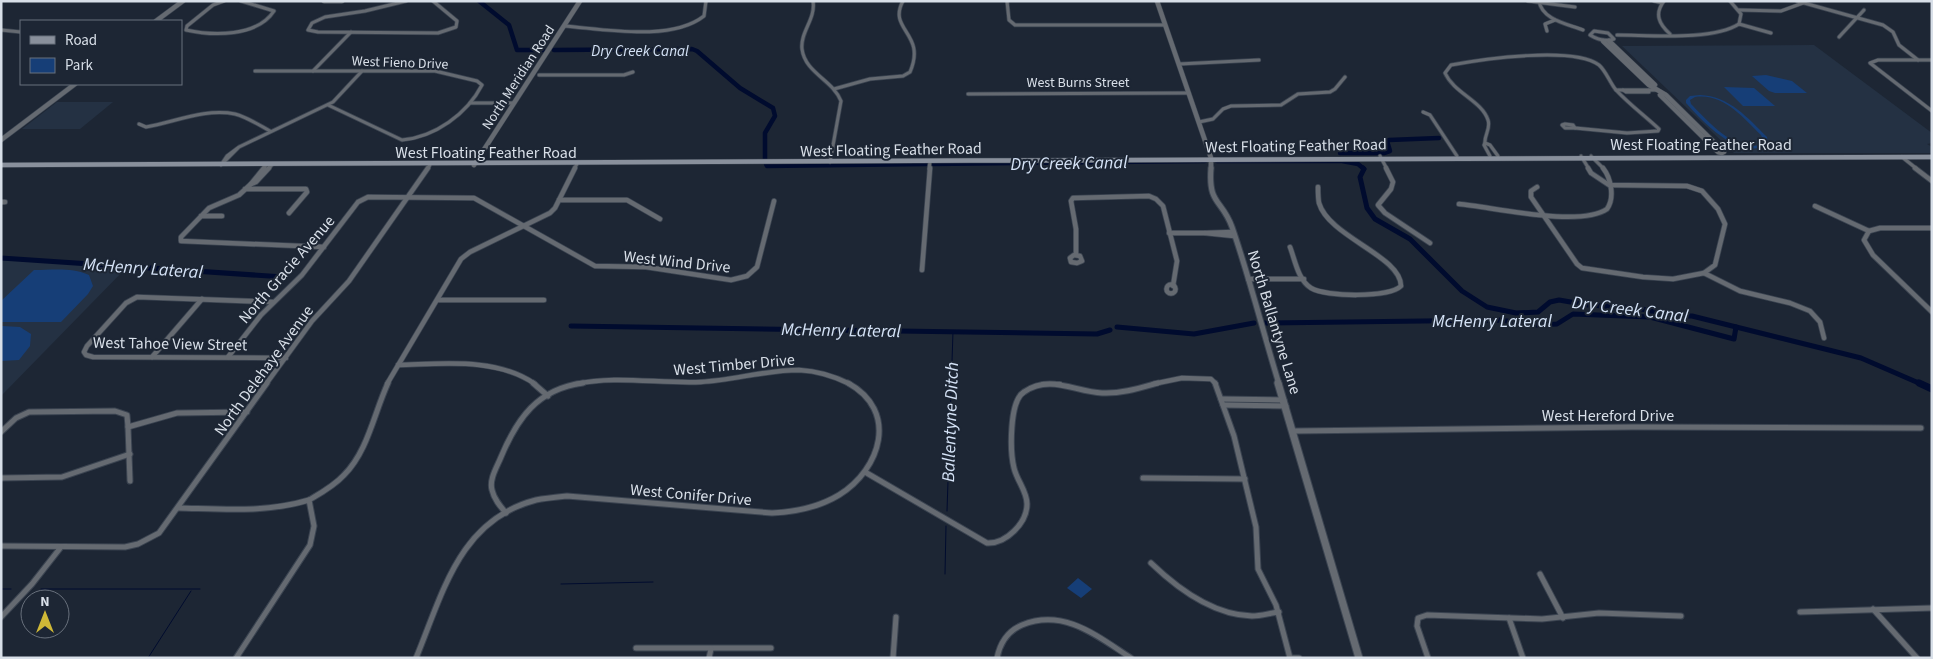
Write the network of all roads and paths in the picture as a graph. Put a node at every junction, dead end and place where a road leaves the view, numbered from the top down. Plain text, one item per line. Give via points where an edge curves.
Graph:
1 (183, 1) edge
2 (241, 1) edge
3 (324, 1) edge
4 (342, 1) edge
5 (405, 1) edge
6 (433, 1) edge
7 (580, 1) edge
8 (706, 1) edge
9 (813, 1) edge
10 (903, 1) edge
11 (1007, 1) edge
12 (1156, 1) edge
13 (1528, 1) edge
14 (1654, 1) edge
15 (1730, 1) edge
16 (1797, 1) edge
17 (223, 2) edge
18 (252, 2) edge
19 (1539, 2) edge
20 (1663, 2) edge
21 (1804, 3) junction
22 (1575, 7) dead end
23 (1740, 10) junction
24 (1864, 10) dead end
25 (1855, 17) junction
26 (157, 20) edge
27 (1555, 20) junction
28 (1739, 24) junction
29 (1165, 25) junction
30 (564, 26) junction
31 (1, 30) edge
32 (1547, 31) dead end
33 (20, 32) edge
34 (351, 32) junction
35 (1591, 33) junction
36 (1771, 33) dead end
37 (1670, 34) junction
38 (1616, 36) junction
39 (1839, 37) dead end
40 (1603, 40) junction
41 (1609, 41) junction
42 (1259, 60) dead end
43 (1918, 60) junction
44 (1932, 60) edge
45 (1179, 64) junction
46 (255, 71) dead end
47 (313, 71) junction
48 (362, 71) junction
49 (633, 72) dead end
50 (532, 75) junction
51 (1344, 77) dead end
52 (73, 85) edge
53 (1651, 88) junction
54 (834, 89) junction
55 (1616, 90) junction
56 (1189, 93) junction
57 (968, 94) dead end
58 (470, 103) junction
59 (514, 104) junction
60 (328, 105) junction
61 (1932, 111) edge
62 (1424, 112) dead end
63 (1199, 122) junction
64 (139, 124) dead end
65 (1575, 128) dead end
66 (270, 131) junction
67 (1, 140) edge
68 (1486, 143) junction
69 (1723, 154) junction
70 (1380, 156) junction
71 (1456, 156) junction
72 (1490, 156) junction
73 (1498, 156) junction
74 (1581, 156) junction
75 (1591, 156) junction
76 (1902, 157) junction
77 (1932, 157) edge
78 (1211, 158) junction
79 (930, 161) junction
80 (830, 162) junction
81 (577, 164) junction
82 (1, 165) edge
83 (221, 165) junction
84 (266, 165) junction
85 (272, 165) junction
86 (430, 165) junction
87 (474, 165) junction
88 (1932, 181) edge
89 (251, 184) junction
90 (1610, 185) junction
91 (1318, 187) dead end
92 (1537, 187) dead end
93 (245, 189) junction
94 (408, 197) junction
95 (364, 198) joint
96 (559, 200) junction
97 (774, 201) dead end
98 (1459, 204) dead end
99 (1816, 206) dead end
100 (289, 213) dead end
101 (1543, 214) junction
102 (201, 216) junction
103 (222, 216) dead end
104 (660, 219) dead end
105 (524, 226) junction
106 (1932, 228) edge
107 (1869, 231) junction
108 (1169, 234) junction
109 (1234, 234) junction
110 (1430, 243) dead end
111 (324, 247) junction
112 (1290, 247) dead end
113 (1076, 255) dead end
114 (922, 270) dead end
115 (1704, 273) junction
116 (1248, 279) junction
117 (1304, 280) junction
118 (1173, 286) dead end
119 (202, 299) junction
120 (438, 300) junction
121 (544, 300) dead end
122 (273, 302) junction
123 (1932, 312) edge
124 (1824, 338) dead end
125 (152, 357) junction
126 (228, 358) junction
127 (286, 358) junction
128 (398, 365) junction
129 (548, 396) junction
130 (1222, 402) junction
131 (1285, 403) junction
132 (247, 412) junction
133 (128, 427) junction
134 (1921, 428) dead end
135 (1, 432) edge
136 (1294, 432) junction
137 (130, 454) junction
138 (865, 472) junction
139 (1, 478) edge
140 (1143, 478) dead end
141 (1244, 479) junction
142 (130, 480) dead end
143 (309, 500) junction
144 (178, 508) junction
145 (506, 512) junction
146 (1, 546) edge
147 (61, 547) junction
148 (1151, 563) dead end
149 (1540, 574) dead end
150 (1932, 608) edge
151 (1873, 609) junction
152 (1279, 612) junction
153 (1800, 612) dead end
154 (1681, 616) dead end
155 (1, 617) edge
156 (896, 617) dead end
157 (1509, 618) junction
158 (1563, 618) junction
159 (636, 648) dead end
160 (711, 648) junction
161 (771, 648) dead end
162 (236, 658) edge
163 (416, 658) edge
164 (709, 658) edge
165 (893, 658) edge
166 (996, 658) edge
167 (1131, 658) edge
168 (1290, 658) edge
169 (1299, 658) edge
170 (1359, 658) edge
171 (1428, 658) edge
172 (1523, 658) edge
173 (1917, 658) edge

1 - 26 street
2 - 18 street
3 - 4 street
5 - 34 street via 325,17 308,27 311,32
6 - 34 street via 458,24 450,30 438,32
7 - 30 street, North Meridian Road
8 - 30 street via 703,18 685,28 620,30
9 - 54 street via 815,13 804,33 802,50 812,70
10 - 54 street via 897,14 914,46 910,72
11 - 29 street via 1009,20 1020,26
12 - 29 street, North Ballantyne Lane
13 - 19 street
14 - 20 street
15 - 23 street
16 - 21 street
17 - 18 street via 213,5 186,30 240,31 255,26 274,12
19 - 22 street
19 - 27 street via 1542,10
20 - 37 street via 1657,13 1658,19
21 - 23 street via 1786,10
21 - 25 street
23 - 28 street
24 - 25 street
25 - 39 street
25 - 43 street via 1889,29 1893,32 1894,41
27 - 32 street via 1544,24
27 - 35 street
28 - 36 street
28 - 37 street via 1710,34
29 - 45 street, North Ballantyne Lane
30 - 50 street, North Meridian Road
31 - 33 street
34 - 47 street
35 - 38 street
35 - 40 street
37 - 38 street
38 - 41 street
40 - 41 street
40 - 53 street
41 - 53 street via 1656,85
42 - 45 street
43 - 44 street
43 - 61 street via 1871,62
45 - 56 street, North Ballantyne Lane
46 - 47 street, West Fieno Drive
47 - 48 street, West Fieno Drive
48 - 58 street, West Fieno Drive via 440,72 477,81 482,85
48 - 60 street
49 - 50 street via 624,75
50 - 59 street, North Meridian Road
51 - 63 street via 1328,92 1298,94 1281,104 1232,106 1223,109 1213,119
52 - 67 street
53 - 55 street via 1649,92
53 - 69 street via 1660,92
54 - 80 street via 841,104
55 - 65 street via 1657,126 1658,131 1627,133
55 - 68 street via 1600,66 1585,58 1566,55 1451,65 1446,77 1488,121
56 - 57 street, West Burns Street
56 - 63 street, North Ballantyne Lane
58 - 59 street
58 - 60 street via 428,135 414,140 402,140
59 - 87 street, North Meridian Road
60 - 66 street
62 - 71 street via 1430,115
63 - 78 street, North Ballantyne Lane
64 - 66 street via 146,127 227,113 241,116
66 - 83 street via 238,147
68 - 72 street via 1484,146
68 - 73 street
69 - 75 main road, West Floating Feather Road
69 - 76 main road, West Floating Feather Road
70 - 71 main road, West Floating Feather Road
70 - 78 main road, West Floating Feather Road
70 - 110 street via 1393,182 1378,205
71 - 72 main road, West Floating Feather Road
72 - 73 main road, West Floating Feather Road
73 - 74 main road, West Floating Feather Road
74 - 75 main road, West Floating Feather Road
74 - 90 street via 1591,173
75 - 90 street via 1604,170
76 - 77 main road, West Floating Feather Road
76 - 88 street
78 - 79 main road, West Floating Feather Road
78 - 109 street, North Ballantyne Lane via 1210,185 1214,199
79 - 80 main road, West Floating Feather Road
79 - 114 street
80 - 81 main road, West Floating Feather Road
81 - 87 main road, West Floating Feather Road
81 - 96 street
82 - 83 main road, West Floating Feather Road
83 - 84 main road, West Floating Feather Road
84 - 85 main road, West Floating Feather Road
84 - 89 street
85 - 86 main road, West Floating Feather Road
85 - 89 street
86 - 87 main road, West Floating Feather Road
86 - 94 street, North Delehaye Avenue
89 - 93 street
90 - 101 street via 1612,202 1606,211 1583,216
90 - 115 street via 1687,186 1702,191 1718,208 1725,224 1715,265
91 - 117 street via 1319,203 1332,223 1379,255 1398,276 1401,286 1386,293 1332,293 1315,290
92 - 101 street via 1531,191 1531,197
93 - 100 street via 307,190
93 - 102 street via 239,195 209,208
94 - 95 street, West Wind Drive
94 - 105 street, West Wind Drive via 474,198
94 - 127 street, North Delehaye Avenue via 349,281 312,321
95 - 111 street, North Gracie Avenue
96 - 104 street via 627,200
96 - 105 street via 550,213
97 - 105 street, West Wind Drive via 759,264 747,276 737,280 646,268 594,266
98 - 101 street
99 - 107 street
101 - 115 street via 1582,268 1666,279
102 - 103 street
102 - 111 street via 181,241
105 - 120 street via 466,254
106 - 107 street
107 - 123 street via 1864,240 1872,255
108 - 109 street
108 - 113 street via 1163,206 1156,199 1141,195 1073,198
108 - 118 street via 1176,262
109 - 116 street, North Ballantyne Lane
111 - 122 street, North Gracie Avenue
112 - 117 street
115 - 124 street via 1740,291 1810,311 1820,322
116 - 117 street
116 - 131 street, North Ballantyne Lane
119 - 122 street
119 - 125 street
119 - 125 street, West Tahoe View Street via 134,298 87,346 85,354 94,357
120 - 121 street
120 - 128 street
122 - 126 street, North Gracie Avenue
125 - 126 street, West Tahoe View Street
126 - 127 street, West Tahoe View Street
127 - 132 street, North Delehaye Avenue
128 - 129 street via 465,364 505,369 532,381
128 - 143 street via 386,386 356,461 336,484
129 - 138 street, West Timber Drive via 574,384 601,379 688,383 787,370 824,373 860,390 877,414 879,441
129 - 145 street, West Timber Drive via 516,424 493,476 492,496
130 - 131 street
130 - 138 street via 1211,379 1168,380 1112,393 1090,392 1054,383 1036,385 1024,391 1017,398 1015,408 1013,461 1016,477 1026,497 1027,510 1004,540 992,544
130 - 141 street
131 - 136 street, North Ballantyne Lane
132 - 133 street via 177,412
132 - 144 street, North Delehaye Avenue
133 - 135 street via 127,415 115,411 37,410 21,414
133 - 137 street
134 - 136 street, West Hereford Drive via 1633,427
136 - 170 street, North Ballantyne Lane
137 - 139 street via 62,477
137 - 142 street
138 - 145 street, West Conifer Drive via 828,501 778,513 566,496 537,500
140 - 141 street
141 - 152 street via 1256,527 1258,569
143 - 144 street via 272,509
143 - 162 street via 314,526 310,545
144 - 147 street, North Delehaye Avenue via 164,528 150,539 125,547
145 - 163 street, West Conifer Drive via 480,531 461,553
146 - 147 street
147 - 155 street
148 - 152 street via 1172,584 1215,607 1254,616
149 - 158 street
150 - 151 street
151 - 153 street
151 - 173 street
152 - 168 street
154 - 158 street via 1600,613
156 - 165 street
157 - 158 street
157 - 171 street via 1468,615 1418,618 1416,626
157 - 172 street
159 - 160 street
160 - 161 street
160 - 164 street
166 - 167 street via 1001,642 1012,631 1040,618 1055,618 1084,628
168 - 169 street

